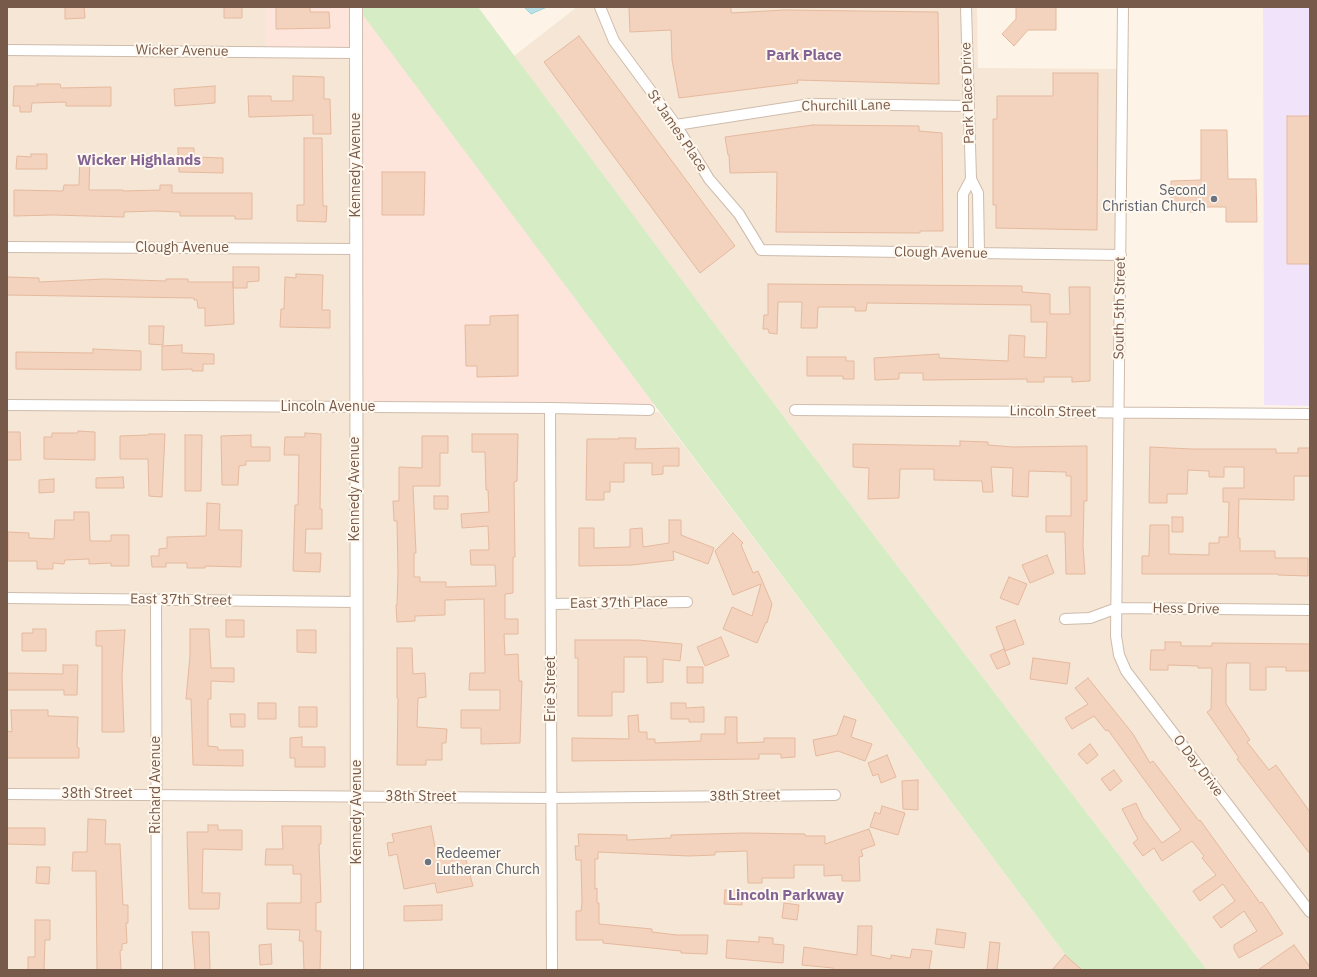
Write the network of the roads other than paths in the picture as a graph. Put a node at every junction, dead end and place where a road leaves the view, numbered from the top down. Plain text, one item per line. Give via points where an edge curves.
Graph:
1 (356, 7) edge
2 (600, 7) edge
3 (966, 7) edge
4 (1123, 7) edge
5 (7, 50) edge
6 (357, 53) junction
7 (969, 106) junction
8 (676, 125) junction
9 (971, 179) junction
10 (7, 247) edge
11 (356, 249) junction
12 (761, 250) joint
13 (978, 253) junction
14 (964, 254) junction
15 (1121, 255) junction
16 (7, 405) edge
17 (356, 407) junction
18 (550, 408) junction
19 (649, 410) dead end
20 (795, 410) dead end
21 (1119, 412) junction
22 (1310, 414) edge
23 (7, 598) edge
24 (156, 600) junction
25 (355, 602) junction
26 (687, 602) dead end
27 (551, 604) junction
28 (1117, 608) junction
29 (1310, 610) edge
30 (1064, 619) dead end
31 (7, 794) edge
32 (156, 795) junction
33 (835, 795) dead end
34 (357, 796) junction
35 (552, 798) junction
36 (1310, 912) edge
37 (157, 970) edge
38 (357, 970) edge
39 (552, 970) edge

1 - 6 street, Kennedy Avenue
2 - 8 street, St James Place via 614,41
3 - 7 street, Park Place Drive
4 - 15 street, South 5th Street
5 - 6 street, Wicker Avenue
6 - 11 street, Kennedy Avenue
7 - 8 street, Churchill Lane via 810,104
7 - 9 street, Park Place Drive
8 - 12 street, St James Place via 709,179 739,214
9 - 13 street, Park Place Drive via 978,193
9 - 14 street, Park Place Drive via 963,194
10 - 11 street, Clough Avenue
11 - 17 street, Kennedy Avenue
12 - 14 street, Clough Avenue
13 - 14 street, Clough Avenue
13 - 15 street, Clough Avenue
15 - 21 street, South 5th Street
16 - 17 street, Lincoln Avenue
17 - 18 street, Lincoln Avenue
17 - 25 street, Kennedy Avenue
18 - 19 street, Lincoln Avenue
18 - 27 street, Erie Street
20 - 21 street, Lincoln Street
21 - 22 street, Lincoln Street
21 - 28 street, South 5th Street
23 - 24 street, East 37th Street
24 - 25 street, East 37th Street
24 - 32 street, Richard Avenue
25 - 34 street, Kennedy Avenue
26 - 27 street, East 37th Place
27 - 35 street, Erie Street
28 - 29 street, Hess Drive
28 - 30 street, Hess Drive via 1090,618
28 - 36 street, O Day Drive via 1116,636 1119,655 1126,671
31 - 32 street, 38th Street
32 - 34 street, 38th Street
32 - 37 street, Richard Avenue
33 - 35 street, 38th Street
34 - 35 street, 38th Street
34 - 38 street, Kennedy Avenue
35 - 39 street, Erie Street

